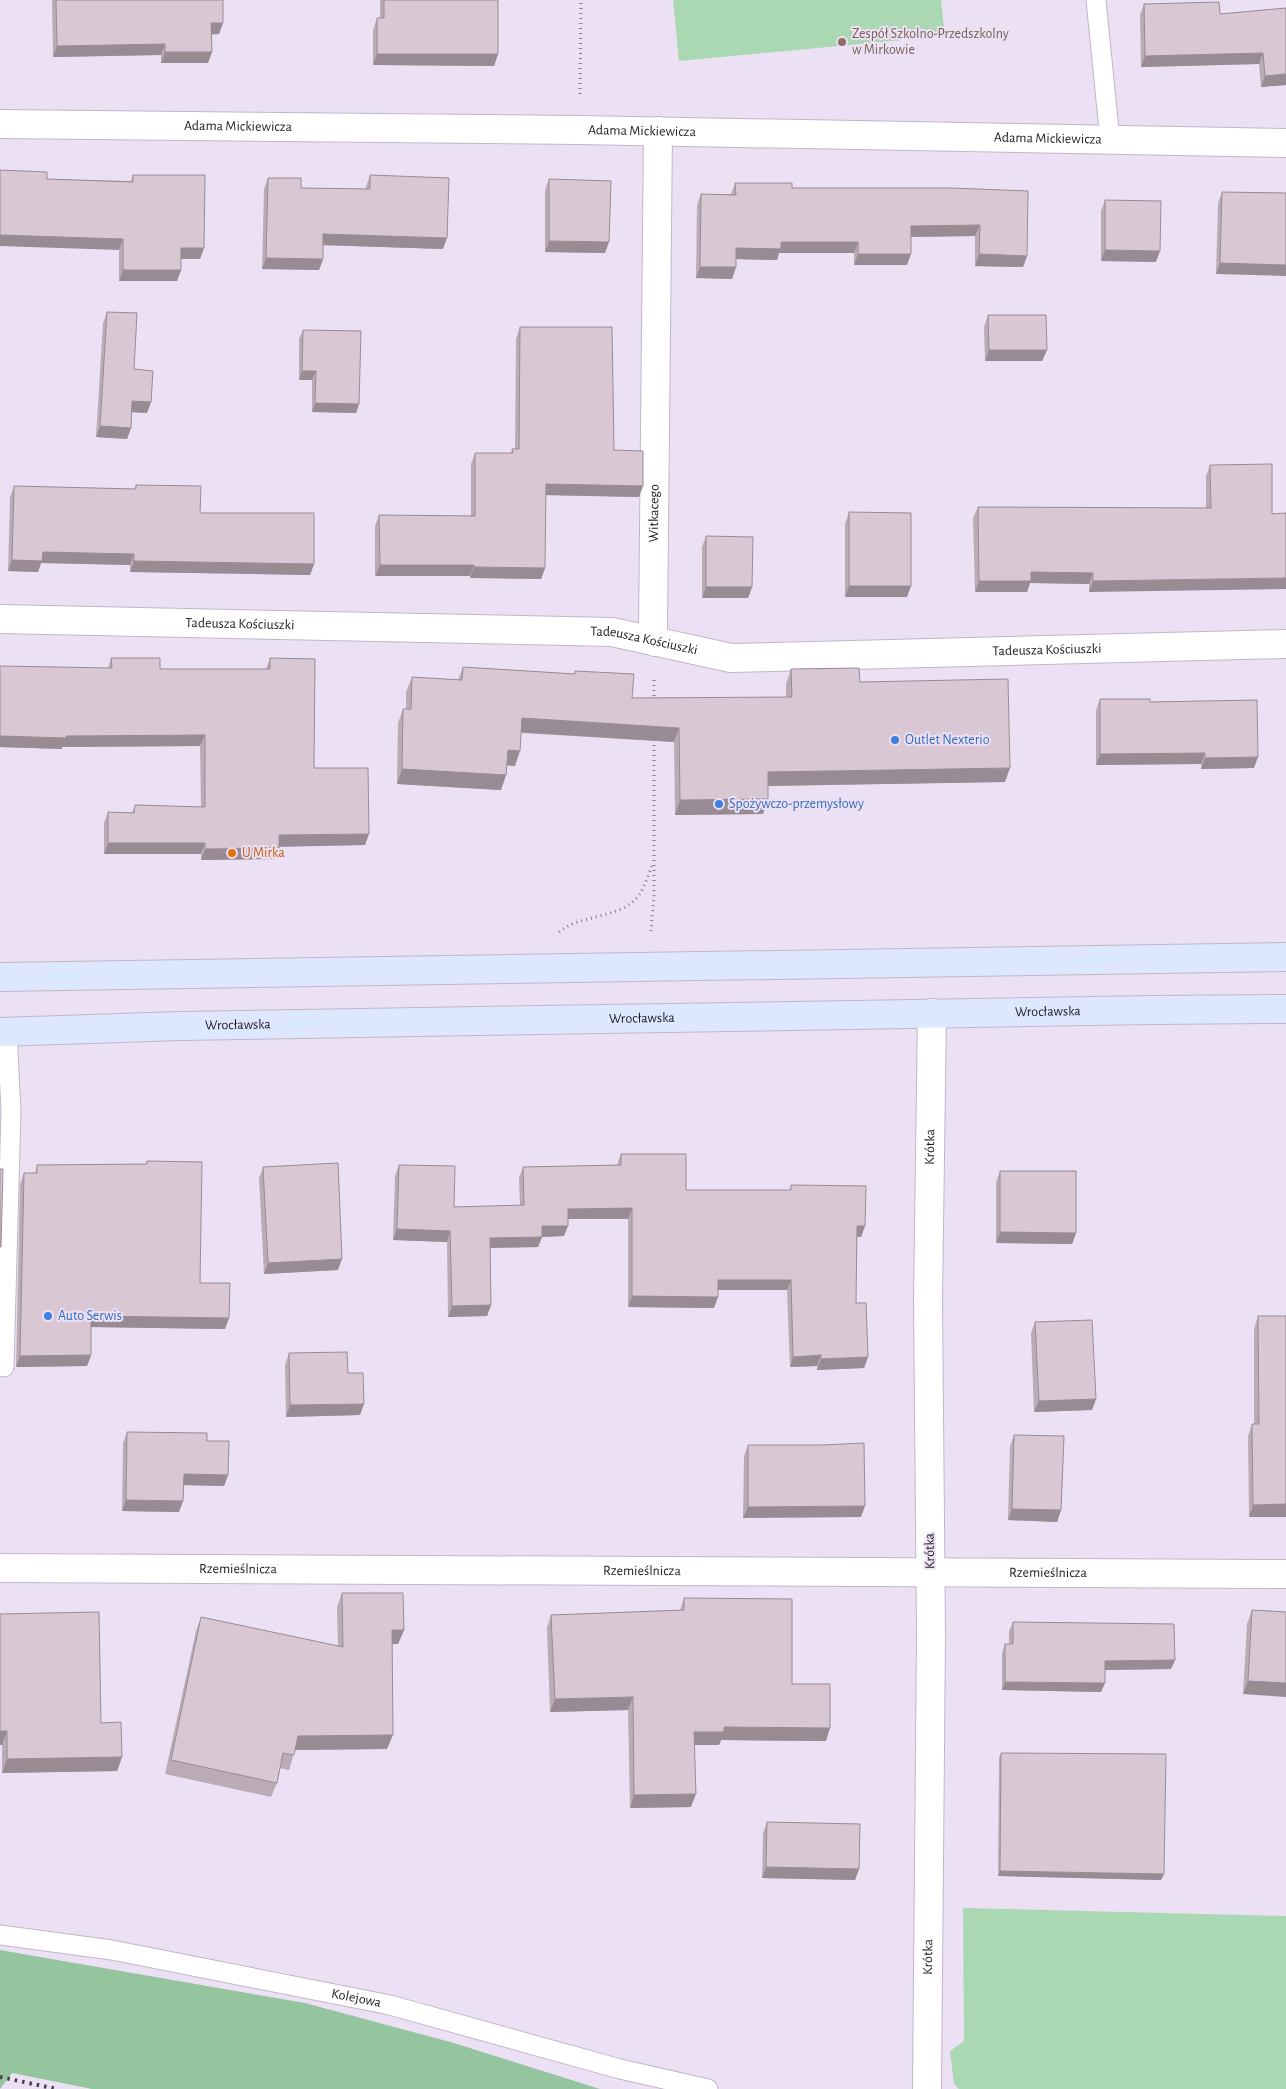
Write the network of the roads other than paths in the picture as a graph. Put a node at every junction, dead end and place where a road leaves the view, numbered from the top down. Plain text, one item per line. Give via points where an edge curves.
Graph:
1 (1096, 0) edge
2 (0, 124) edge
3 (658, 132) junction
4 (1110, 140) junction
5 (1286, 143) edge
6 (0, 619) edge
7 (655, 642) junction
8 (1286, 644) edge
9 (1286, 957) edge
10 (0, 977) edge
11 (1286, 1010) edge
12 (932, 1013) junction
13 (3, 1032) edge
14 (4, 1367) dead end
15 (0, 1568) edge
16 (930, 1572) junction
17 (1286, 1574) edge
18 (0, 1935) edge
19 (708, 2089) edge
20 (927, 2089) edge

1 - 4 lane
2 - 3 street, Adama Mickiewicza
3 - 4 street, Adama Mickiewicza
3 - 7 street, Witkacego
4 - 5 street, Adama Mickiewicza
6 - 7 street, Tadeusza Kościuszki via 612,632
7 - 8 street, Tadeusza Kościuszki via 731,658
9 - 10 main road
11 - 12 main road, Wrocławska
12 - 13 main road, Wrocławska
12 - 16 street, Krótka via 928,1300
13 - 14 lane via 11,1110
15 - 16 street, Rzemieślnicza
16 - 17 street, Rzemieślnicza
16 - 20 street, Krótka
18 - 19 lane, Kolejowa via 112,1950 390,2005 620,2069

